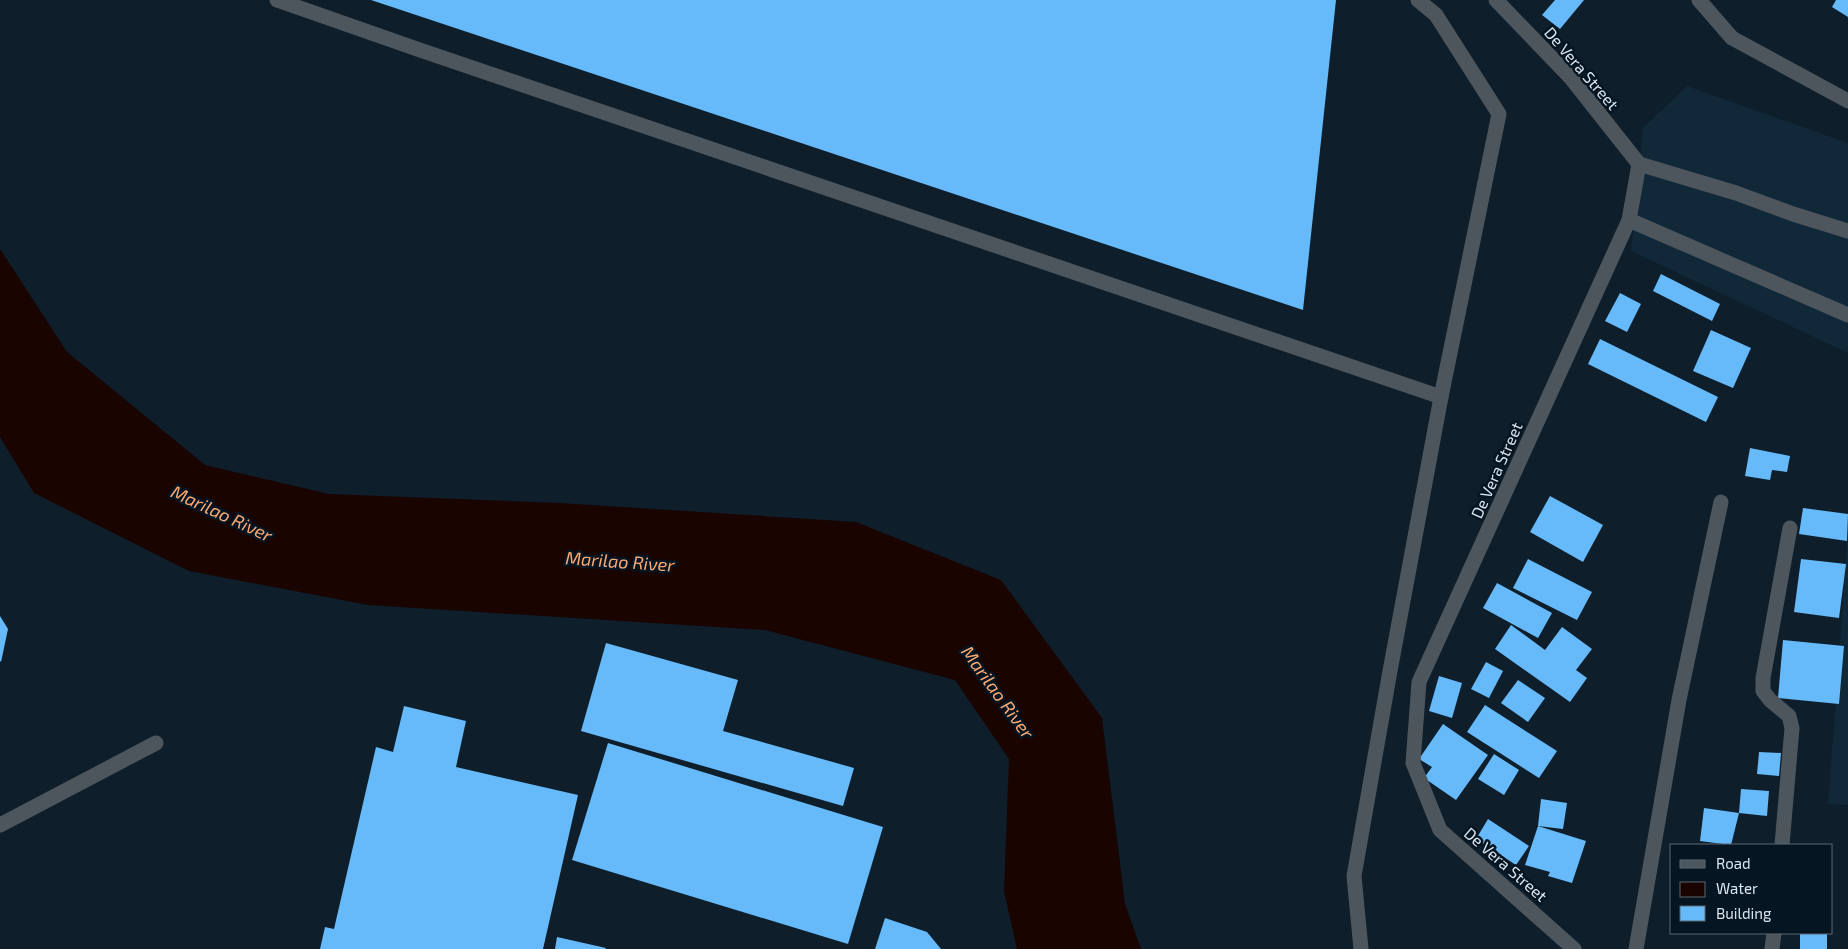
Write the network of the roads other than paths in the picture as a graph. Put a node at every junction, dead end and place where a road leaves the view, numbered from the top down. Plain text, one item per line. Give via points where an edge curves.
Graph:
1 (277, 0) edge
2 (1418, 0) edge
3 (1496, 0) edge
4 (1700, 0) edge
5 (1848, 101) edge
6 (1640, 164) junction
7 (1629, 220) junction
8 (1848, 231) edge
9 (1848, 315) edge
10 (1441, 397) junction
11 (1721, 502) dead end
12 (1790, 528) dead end
13 (156, 743) dead end
14 (0, 825) edge
15 (1782, 844) edge
16 (1774, 934) edge
17 (1361, 949) edge
18 (1574, 949) edge
19 (1636, 949) edge
20 (1772, 949) edge

1 - 10 street
2 - 10 street via 1436,15 1499,114
3 - 6 street, De Vera Street via 1571,78
4 - 5 street via 1732,38
6 - 7 street, De Vera Street
6 - 8 street
7 - 9 street
7 - 18 street, De Vera Street via 1419,682 1414,763 1440,830
10 - 17 street via 1354,876
11 - 19 street via 1679,700
12 - 15 street via 1762,678 1763,691 1789,716 1792,728
13 - 14 street
16 - 20 street

